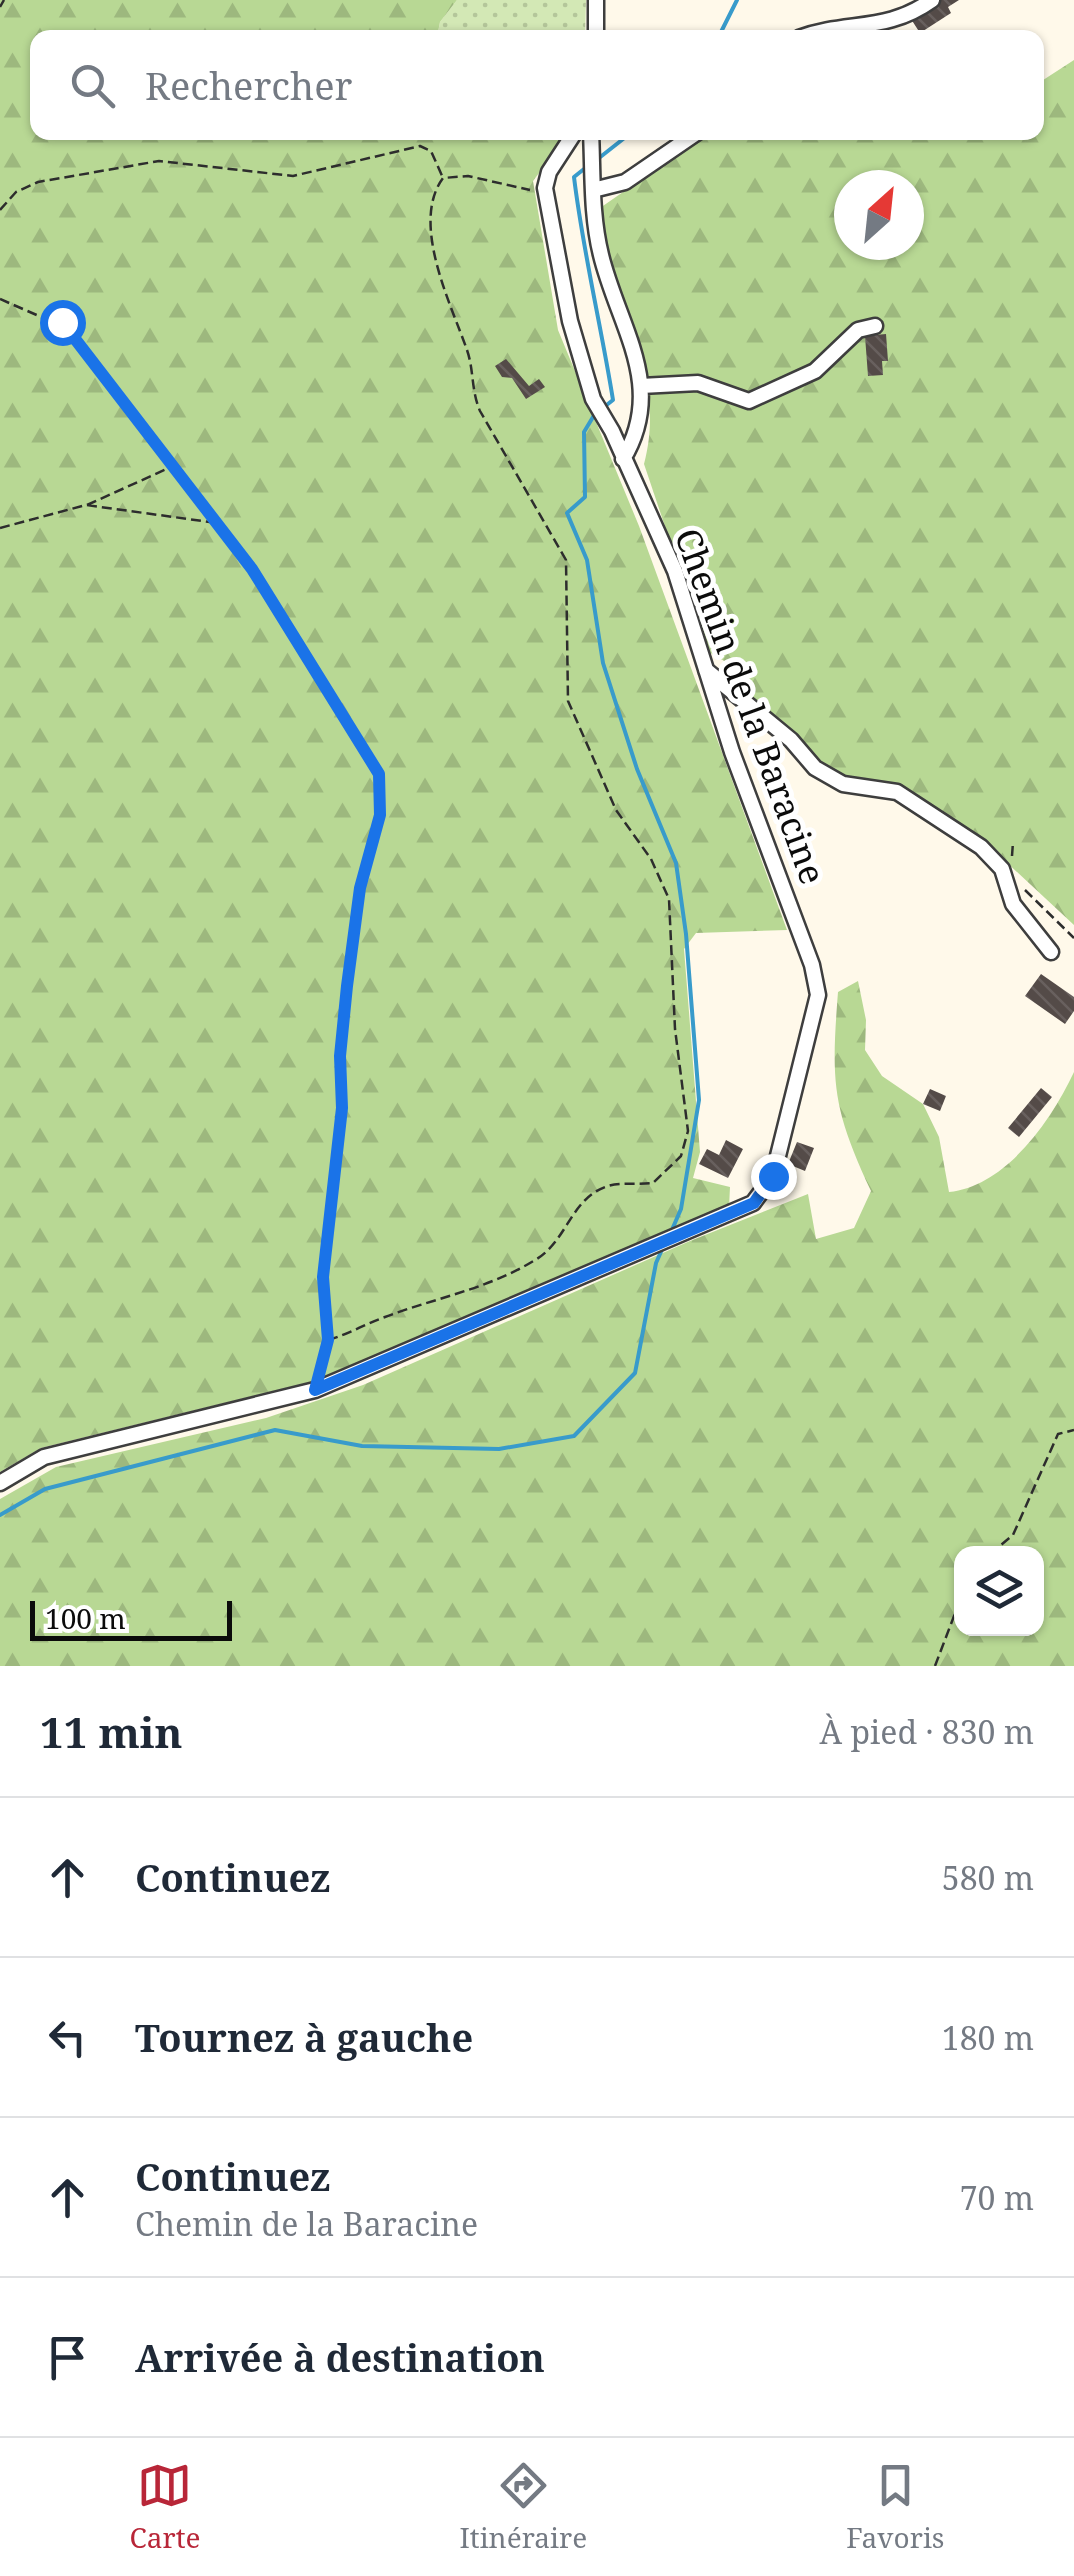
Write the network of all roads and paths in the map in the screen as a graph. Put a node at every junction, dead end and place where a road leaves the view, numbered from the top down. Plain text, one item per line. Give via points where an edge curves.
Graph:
1 (4, 0) edge
2 (596, 0) edge
3 (932, 0) edge
4 (0, 7) edge
5 (596, 30) edge
6 (852, 30) edge
7 (570, 140) edge
8 (591, 140) edge
9 (686, 140) edge
10 (442, 178) junction
11 (545, 188) junction
12 (593, 190) junction
13 (0, 210) edge
14 (0, 300) edge
15 (875, 326) dead end
16 (641, 386) junction
17 (623, 459) junction
18 (172, 466) junction
19 (86, 505) junction
20 (217, 523) junction
21 (0, 528) edge
22 (706, 670) junction
23 (1002, 869) junction
24 (1074, 938) edge
25 (1051, 952) dead end
26 (328, 1340) junction
27 (315, 1390) junction
28 (1074, 1430) edge
29 (0, 1483) edge
30 (999, 1546) edge
31 (954, 1617) edge
32 (936, 1666) edge

1 - 4 path
2 - 5 street
3 - 6 street via 910,16
7 - 11 street
8 - 12 street
9 - 12 street via 625,182
10 - 11 path
10 - 13 path via 431,151 420,146 293,176 159,161 38,182
10 - 26 path via 429,219 446,298 466,349 470,388 566,560 568,701 616,810 668,899 674,1028 688,1132 682,1156 653,1183 612,1184 594,1192 556,1245 536,1260 454,1297
11 - 17 street, Chemin de la Baracine via 577,352
12 - 16 street via 602,257
14 - 18 path via 71,330
15 - 16 street via 858,330 815,370 749,401 698,383
16 - 17 street via 639,432
17 - 22 street, Chemin de la Baracine via 675,571
18 - 19 path
18 - 20 path
19 - 20 path
19 - 21 path
20 - 26 path via 379,774 380,815 360,888 340,1056 342,1108 323,1277
22 - 23 street via 816,768 843,784 897,792 923,806
22 - 27 street, Chemin de la Baracine via 818,994 773,1176 754,1203
23 - 24 path
23 - 25 street via 1014,904
26 - 27 path
27 - 29 street, Chemin de la Baracine via 44,1457
28 - 30 path via 1058,1434 1012,1535
31 - 32 path

